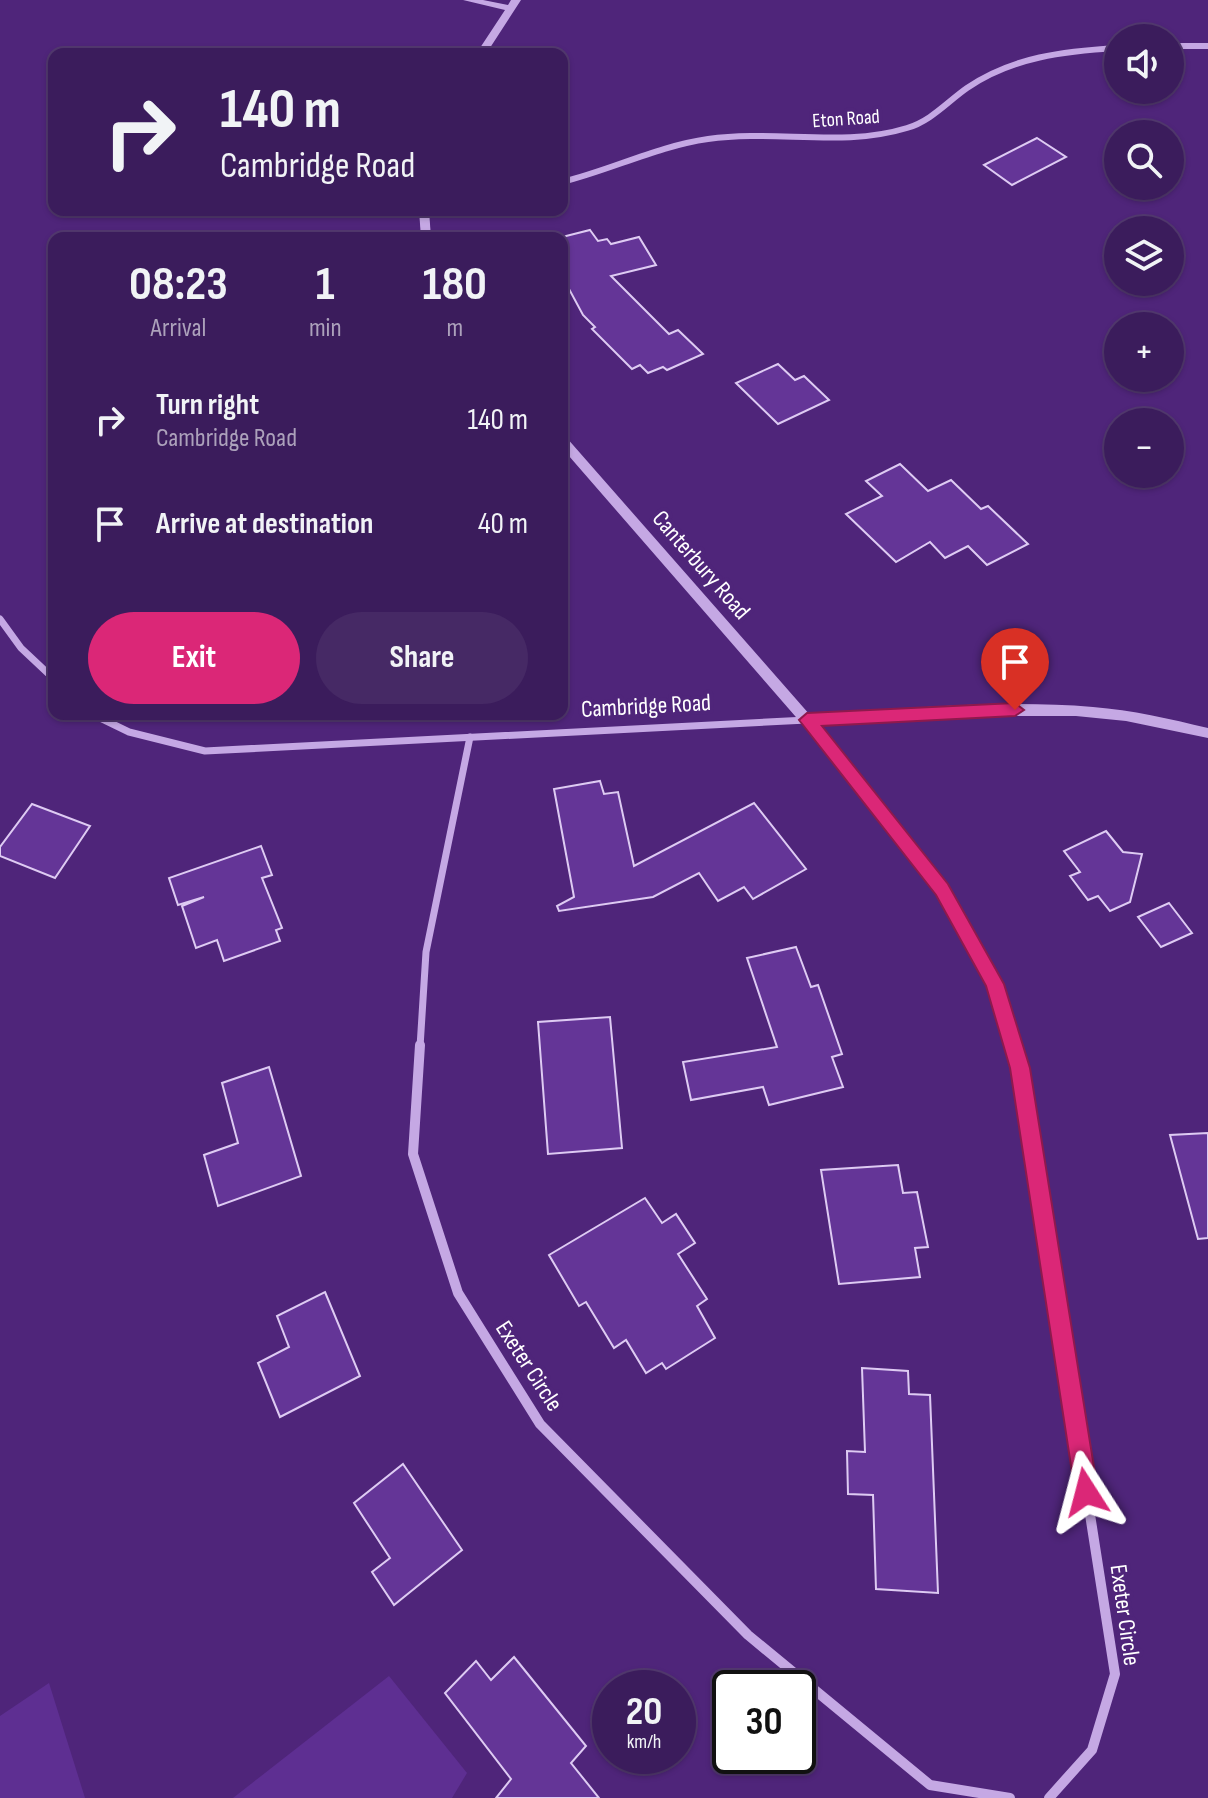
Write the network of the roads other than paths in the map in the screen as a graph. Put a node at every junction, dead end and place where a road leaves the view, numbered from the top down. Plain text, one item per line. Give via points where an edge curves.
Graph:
1 (468, 0) edge
2 (514, 4) edge
3 (1184, 46) edge
4 (1208, 46) edge
5 (485, 48) edge
6 (1104, 49) edge
7 (568, 180) edge
8 (568, 447) edge
9 (0, 619) edge
10 (48, 673) edge
11 (104, 720) edge
12 (807, 720) junction
13 (1208, 733) edge
14 (470, 737) junction
15 (1010, 1798) edge
16 (1049, 1798) edge

1 - 2 street
2 - 5 street
3 - 4 street
6 - 7 street, Eton Road via 1019,61 993,72 907,129 844,137 684,143
8 - 12 street, Canterbury Road
9 - 10 street
11 - 14 street, Cambridge Road via 129,732 205,751
12 - 13 street, Cambridge Road via 1078,711
12 - 14 street, Cambridge Road
12 - 16 street, Exeter Circle via 942,889 995,984 1020,1068 1115,1674 1092,1750
14 - 15 street, Exeter Circle via 426,952 413,1154 458,1293 540,1424 748,1635 930,1785

